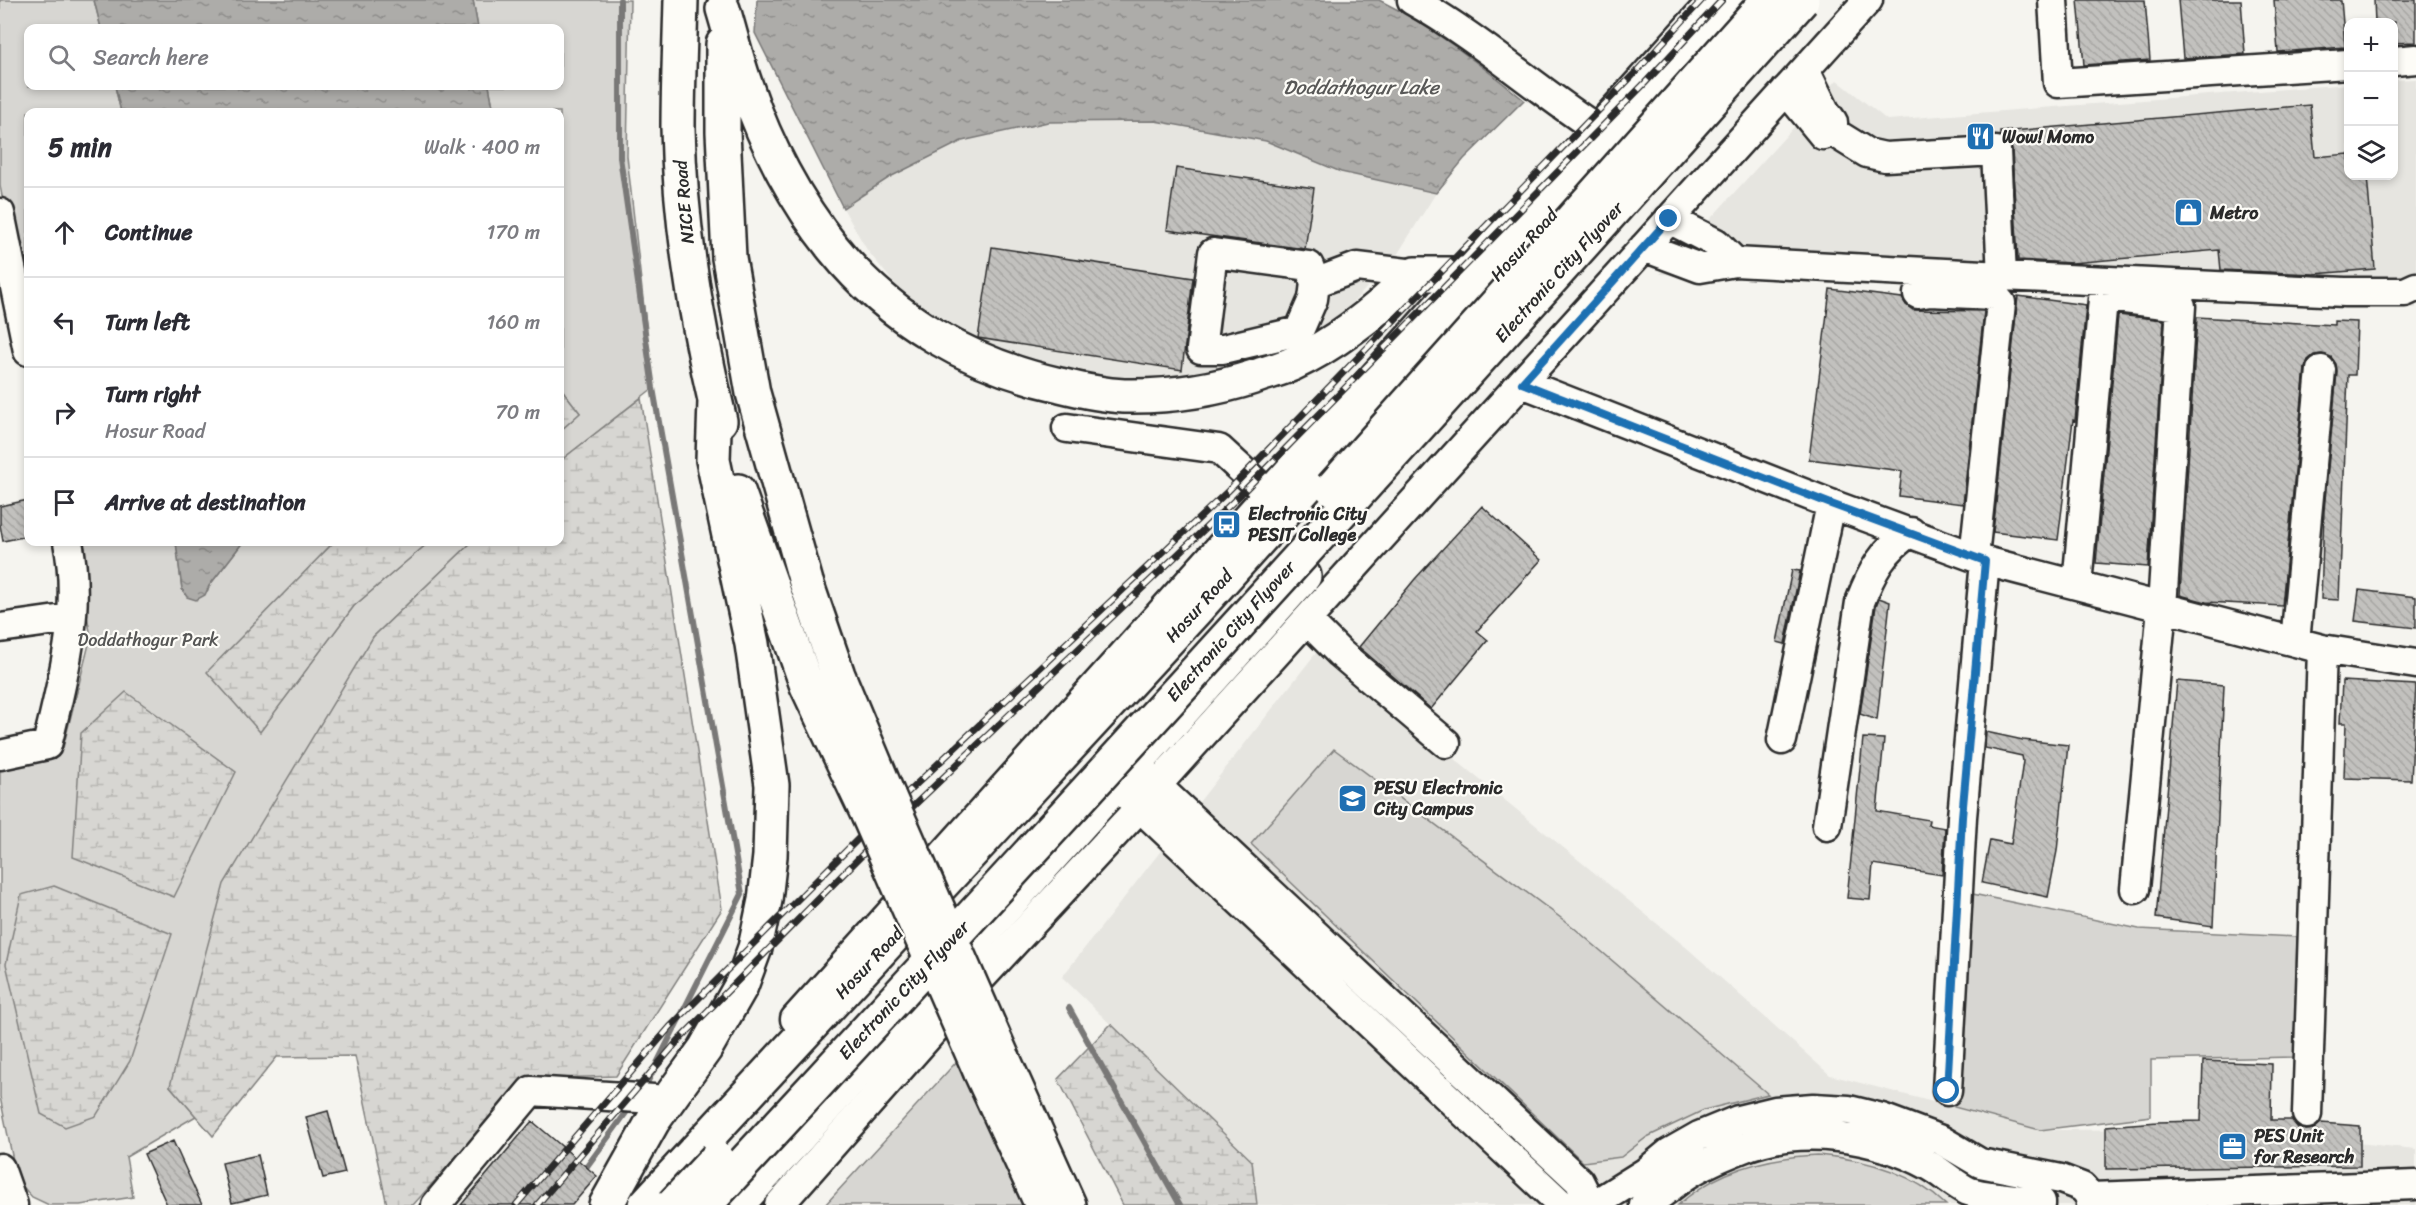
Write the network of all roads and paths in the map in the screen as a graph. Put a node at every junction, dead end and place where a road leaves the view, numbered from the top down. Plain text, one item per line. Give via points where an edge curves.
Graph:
1 (681, 0) edge
2 (1412, 0) edge
3 (1461, 0) edge
4 (1713, 0) edge
5 (1744, 0) edge
6 (1768, 0) edge
7 (1802, 0) edge
8 (1819, 0) edge
9 (1868, 0) edge
10 (2053, 0) edge
11 (723, 4) edge
12 (1457, 28) junction
13 (2416, 59) edge
14 (2398, 61) edge
15 (2344, 64) edge
16 (1796, 80) junction
17 (1597, 129) junction
18 (0, 213) edge
19 (1669, 219) junction
20 (1644, 248) junction
21 (1735, 262) junction
22 (1498, 273) junction
23 (1415, 274) junction
24 (1466, 274) junction
25 (2002, 276) junction
26 (1315, 283) junction
27 (2416, 287) edge
28 (1918, 294) dead end
29 (24, 331) edge
30 (2321, 370) dead end
31 (1522, 383) junction
32 (715, 401) junction
33 (1067, 428) dead end
34 (1268, 494) junction
35 (1831, 504) junction
36 (1911, 532) junction
37 (69, 546) edge
38 (1980, 559) junction
39 (2077, 585) junction
40 (2163, 598) junction
41 (71, 618) junction
42 (1307, 620) junction
43 (0, 628) edge
44 (2295, 642) junction
45 (2322, 649) junction
46 (2416, 664) edge
47 (1782, 740) dead end
48 (1446, 743) dead end
49 (0, 755) edge
50 (1136, 778) junction
51 (878, 806) junction
52 (1139, 808) junction
53 (1827, 826) dead end
54 (2135, 889) dead end
55 (992, 1064) junction
56 (1947, 1091) dead end
57 (669, 1100) junction
58 (2307, 1114) dead end
59 (1941, 1140) junction
60 (1929, 1165) junction
61 (0, 1168) edge
62 (2416, 1185) edge
63 (2046, 1195) edge
64 (2091, 1201) edge
65 (1586, 1204) edge
66 (13, 1205) edge
67 (436, 1205) edge
68 (606, 1205) edge
69 (628, 1205) edge
70 (645, 1205) edge
71 (674, 1205) edge
72 (705, 1205) edge
73 (738, 1205) edge
74 (779, 1205) edge
75 (1042, 1205) edge
76 (1069, 1205) edge
77 (1644, 1205) edge

1 - 32 highway, NICE Road via 678,129 683,200 693,285
2 - 12 street
3 - 12 street
4 - 17 street, Hosur Road
5 - 22 highway, Hosur Road
6 - 71 highway, Electronic City Flyover, bridge via 1101,748
7 - 72 highway, Electronic City Flyover, bridge via 1502,335
8 - 50 highway
9 - 16 street
10 - 15 street via 2058,83
11 - 23 highway via 747,89 769,140 789,181 833,248 861,281 901,314 942,341 992,366 1033,379 1122,396 1228,386 1292,364 1355,327
11 - 51 highway via 723,132 729,258 753,393 806,582
12 - 17 street
13 - 14 street
16 - 19 street
16 - 25 street via 1833,122 1833,132 1867,153 1884,158 1996,151
17 - 24 street, Hosur Road
18 - 29 street
19 - 20 street
19 - 21 street via 1716,243
20 - 21 street via 1700,268
20 - 31 street
21 - 25 street
22 - 24 highway
22 - 70 highway, Hosur Road via 1195,611
23 - 24 highway
23 - 26 street via 1357,267
24 - 34 street, Hosur Road
25 - 27 street via 2345,292 2405,292
26 - 26 street via 1309,266 1213,253 1201,349 1223,349 1299,331 1313,299
28 - 38 street via 1994,295 2001,303
30 - 44 street
31 - 35 street
31 - 42 street
32 - 51 highway via 735,482 807,686
32 - 57 highway via 713,460 752,644 772,785 770,856 755,948 741,986 705,1049
33 - 34 street via 1219,449
34 - 69 street, Hosur Road
35 - 36 street
35 - 47 street
36 - 38 street
36 - 53 street via 1888,549 1869,578 1860,602
37 - 41 street
38 - 39 street
38 - 56 street
39 - 40 street
39 - 40 street via 2103,299 2181,306
40 - 44 street
40 - 54 street
41 - 43 street
41 - 49 street via 67,660 47,745
42 - 48 street
42 - 50 street
44 - 45 street
45 - 46 street
45 - 58 street
50 - 52 street
50 - 65 street via 1579,1181
50 - 73 highway
51 - 55 highway, bridge
52 - 65 street
52 - 74 street via 955,1006
55 - 75 highway
55 - 76 highway
57 - 67 street via 531,1091
57 - 68 highway via 652,1121
59 - 60 street
59 - 63 street
59 - 65 street via 1849,1110 1775,1111 1738,1120 1699,1136 1646,1172
60 - 63 street via 1969,1191
60 - 77 street via 1845,1138 1780,1139 1712,1161
61 - 66 street
62 - 64 street
63 - 64 street via 2082,1187

